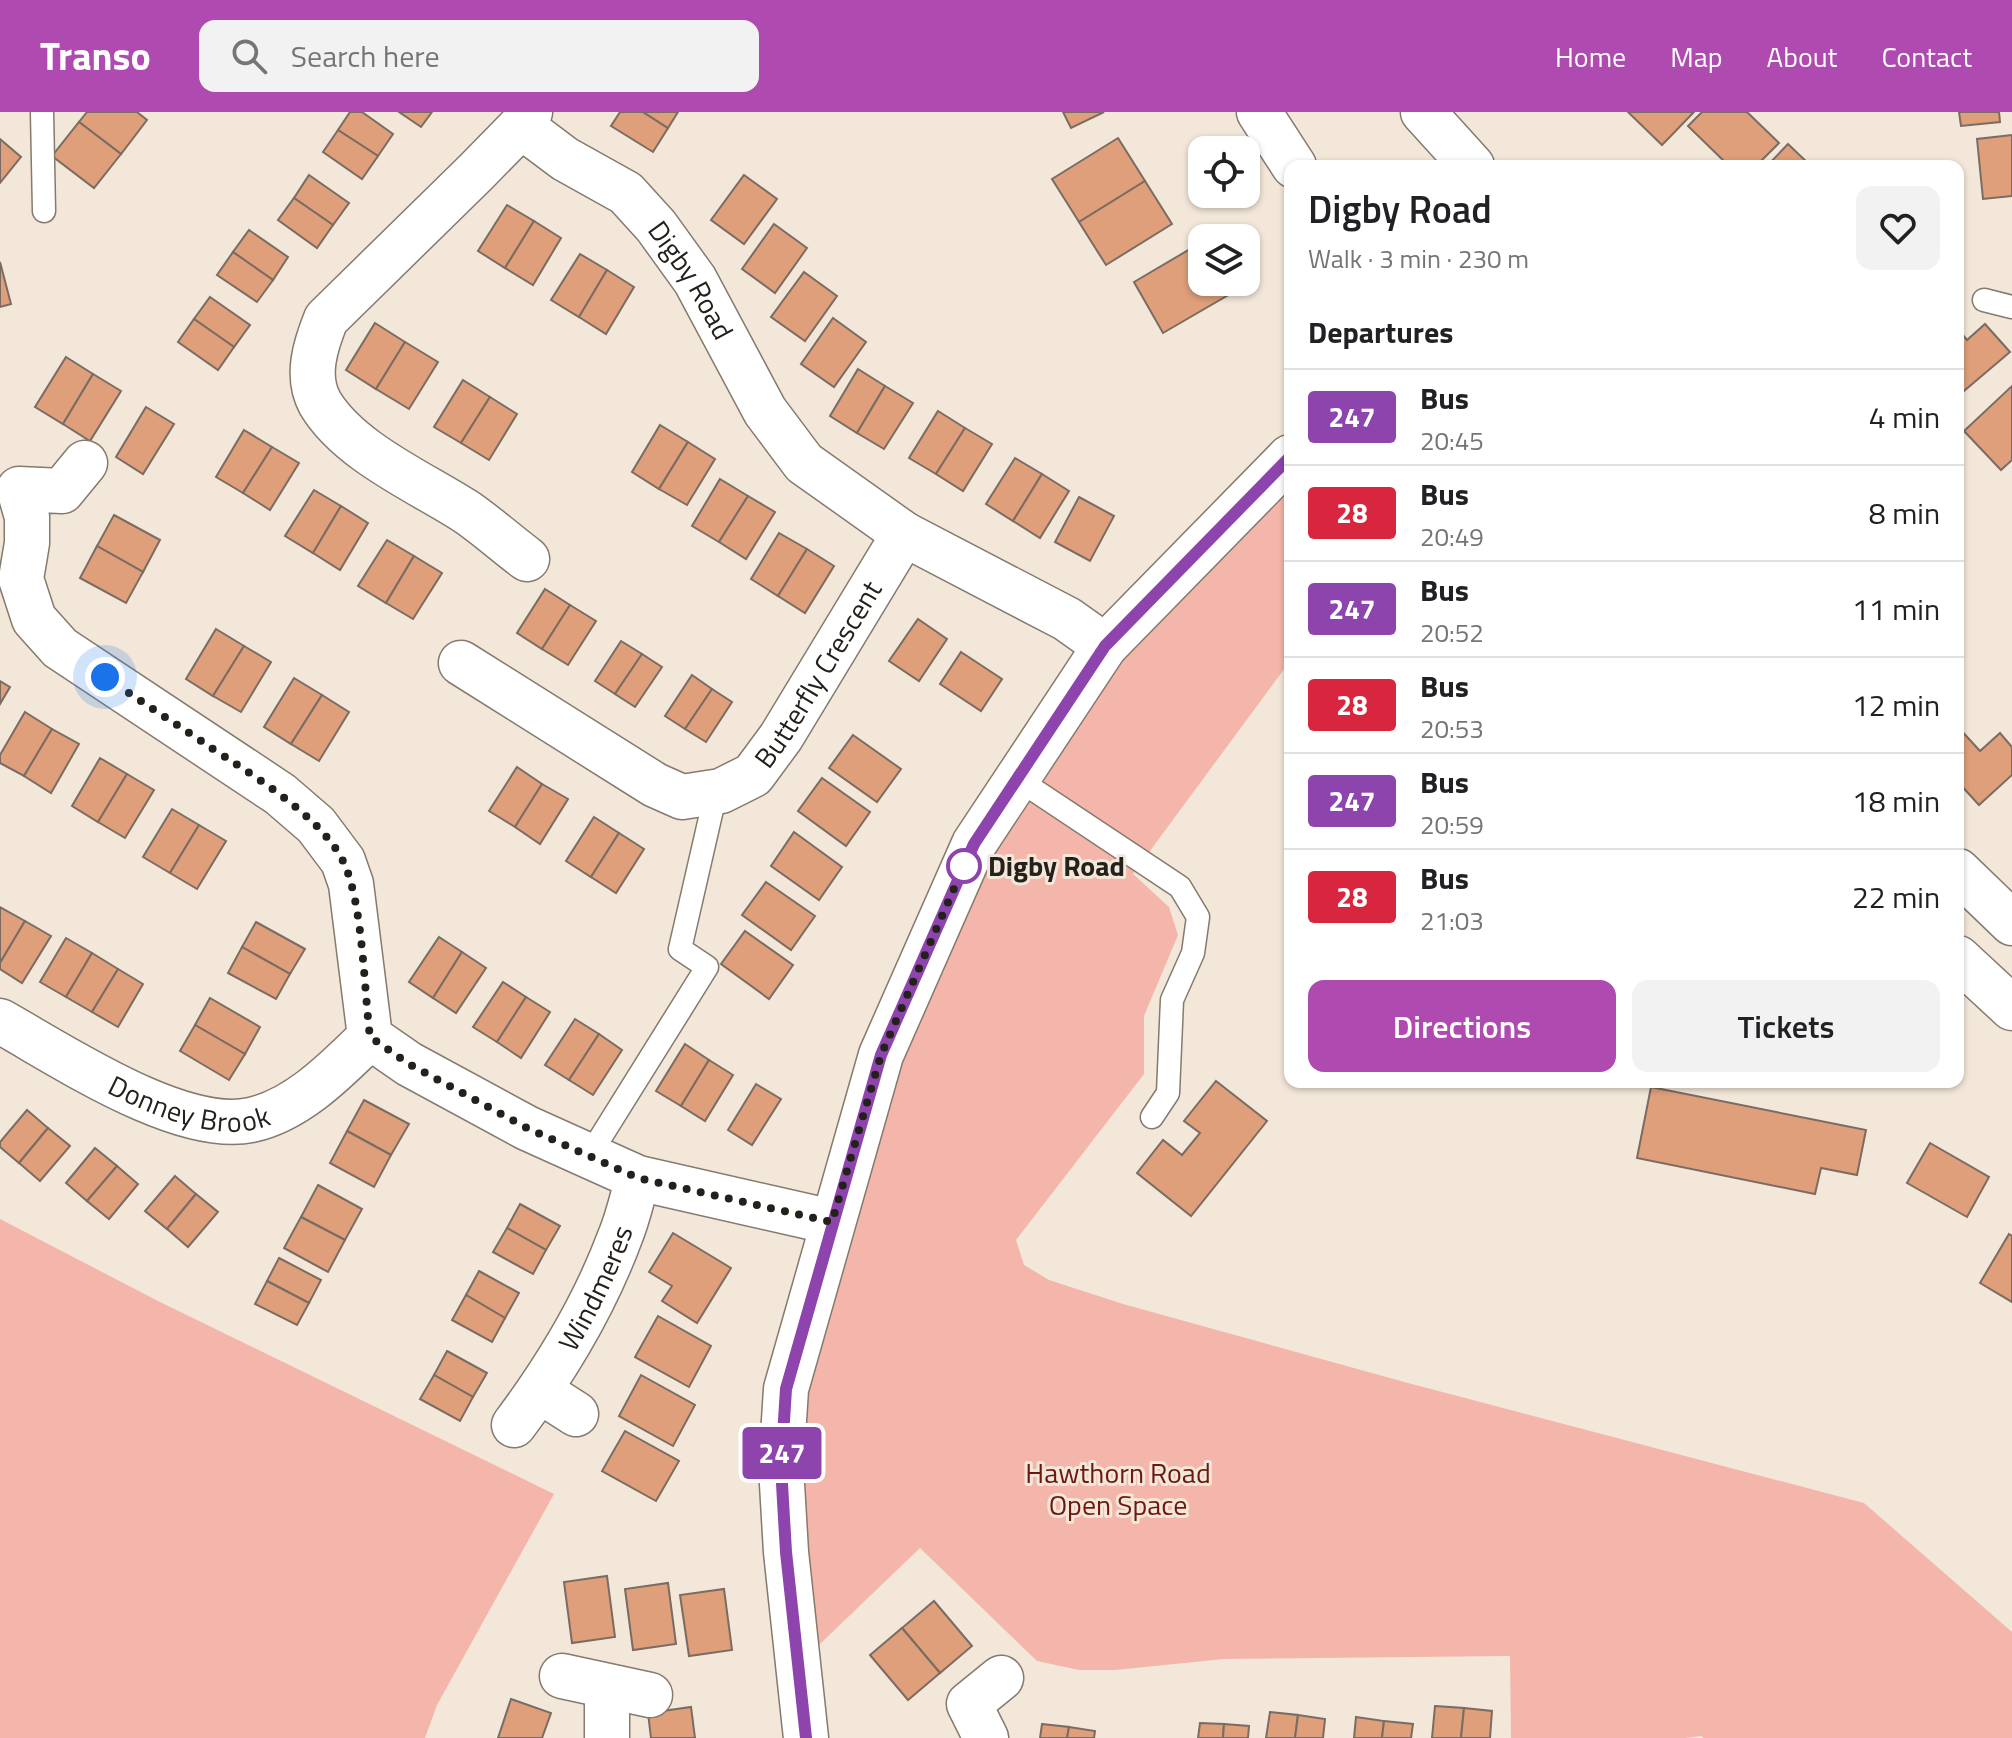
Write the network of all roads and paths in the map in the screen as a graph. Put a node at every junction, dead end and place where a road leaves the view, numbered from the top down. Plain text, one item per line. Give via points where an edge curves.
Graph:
1 (42, 112) edge
2 (1259, 112) edge
3 (1423, 112) edge
4 (526, 119) edge
5 (1290, 160) edge
6 (1467, 160) edge
7 (44, 211) dead end
8 (1984, 300) dead end
9 (2012, 307) edge
10 (85, 463) dead end
11 (1284, 463) edge
12 (904, 534) junction
13 (527, 559) dead end
14 (1105, 646) junction
15 (461, 663) dead end
16 (1016, 778) junction
17 (716, 792) junction
18 (1964, 964) edge
19 (2012, 1008) edge
20 (0, 1021) edge
21 (370, 1037) junction
22 (1152, 1117) dead end
23 (589, 1156) junction
24 (638, 1178) junction
25 (832, 1222) junction
26 (540, 1391) junction
27 (576, 1414) dead end
28 (514, 1425) dead end
29 (562, 1676) dead end
30 (1001, 1678) dead end
31 (607, 1687) junction
32 (650, 1695) dead end
33 (607, 1738) edge
34 (806, 1738) edge
35 (986, 1738) edge

1 - 7 lane
2 - 5 street
3 - 6 street
4 - 12 street, Digby Road via 565,159 626,193 656,226 695,280 765,411 804,463
4 - 13 street, Digby Road via 326,319 313,370 319,401 342,430
8 - 9 lane
10 - 21 street via 62,491 19,489 27,517 21,579 34,619 60,648 280,794 316,825 343,861 351,884
11 - 14 street
12 - 14 street, Digby Road via 1067,619
12 - 17 street, Butterfly Crescent via 781,737 753,775
14 - 16 street
15 - 17 street, Butterfly Crescent via 655,785 682,797
16 - 22 lane via 1180,887 1198,917 1193,953 1172,1000 1168,1093
16 - 25 street via 974,844 881,1055
17 - 23 lane via 680,949 707,967
18 - 19 street
20 - 21 street, Donney Brook via 132,1093 188,1115 221,1121 251,1120 290,1104
21 - 23 street via 409,1064
23 - 24 street
24 - 25 street
24 - 26 street, Windmeres via 614,1251
25 - 34 street via 786,1389 781,1467
26 - 27 street
26 - 28 street, Windmeres
29 - 31 street
30 - 35 street via 969,1704
31 - 32 street
31 - 33 street

